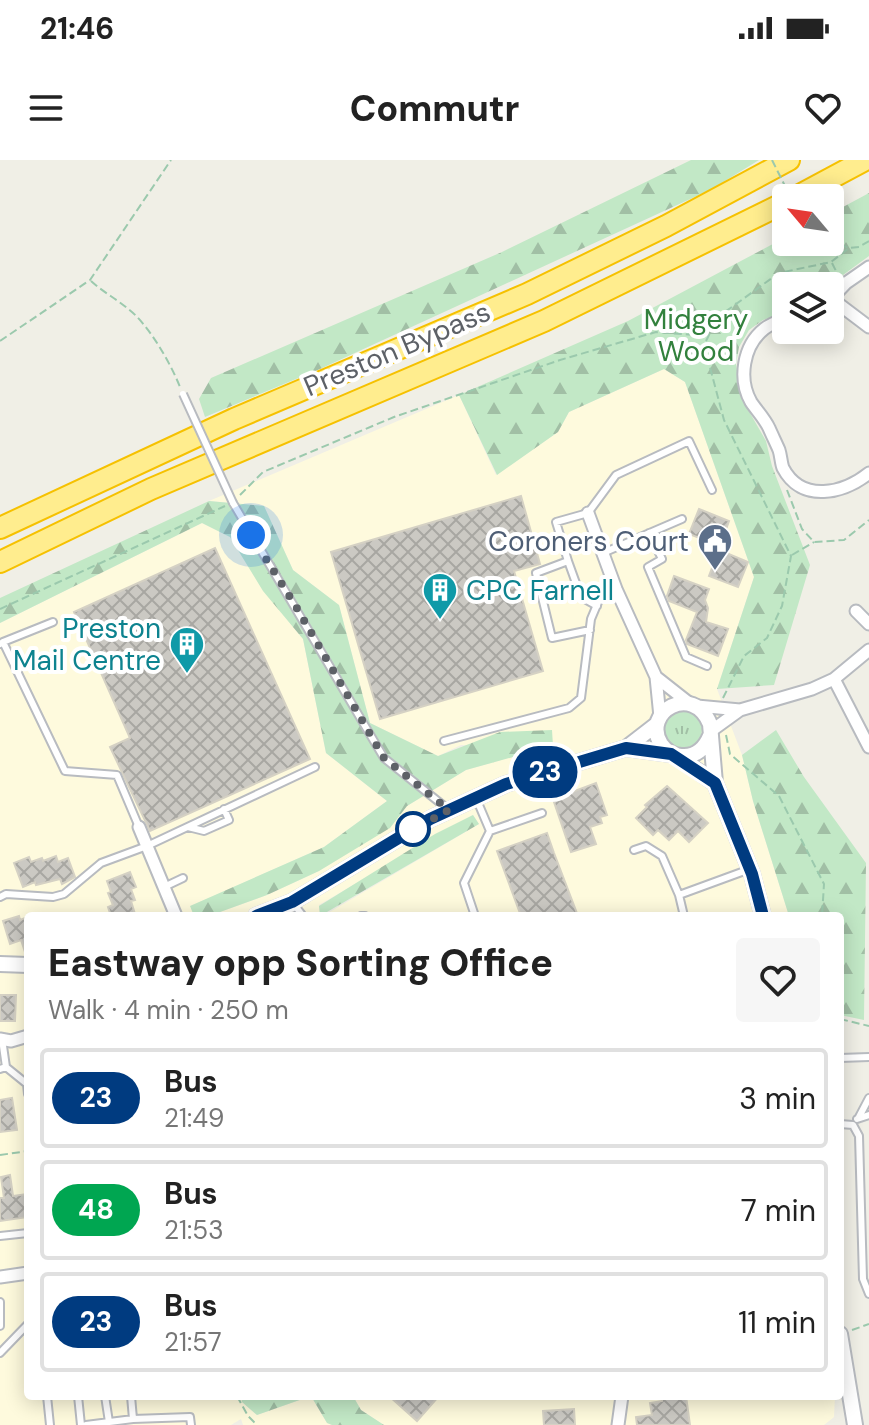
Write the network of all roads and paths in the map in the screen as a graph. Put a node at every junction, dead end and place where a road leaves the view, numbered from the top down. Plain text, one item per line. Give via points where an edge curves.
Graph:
1 (171, 160) edge
2 (772, 160) edge
3 (789, 160) edge
4 (865, 160) edge
5 (785, 184) edge
6 (820, 184) edge
7 (772, 209) edge
8 (869, 241) edge
9 (844, 245) edge
10 (849, 248) junction
11 (831, 262) junction
12 (869, 267) edge
13 (90, 280) junction
14 (846, 283) joint
15 (844, 309) edge
16 (772, 324) edge
17 (869, 327) edge
18 (708, 336) junction
19 (0, 341) edge
20 (183, 394) joint
21 (869, 473) edge
22 (790, 476) junction
23 (712, 490) dead end
24 (233, 503) junction
25 (588, 513) junction
26 (682, 519) dead end
27 (869, 520) edge
28 (0, 528) edge
29 (649, 533) junction
30 (814, 542) junction
31 (603, 553) junction
32 (791, 556) junction
33 (568, 561) junction
34 (0, 562) edge
35 (616, 589) junction
36 (597, 606) junction
37 (0, 609) edge
38 (856, 611) dead end
39 (53, 622) dead end
40 (869, 624) edge
41 (590, 630) junction
42 (2, 643) edge
43 (869, 650) edge
44 (707, 666) dead end
45 (656, 677) junction
46 (834, 679) junction
47 (693, 705) junction
48 (719, 708) junction
49 (740, 710) junction
50 (659, 721) junction
51 (714, 730) junction
52 (444, 741) dead end
53 (869, 747) edge
54 (626, 748) junction
55 (674, 755) junction
56 (315, 767) dead end
57 (715, 783) junction
58 (476, 798) junction
59 (224, 809) junction
60 (449, 810) junction
61 (542, 813) dead end
62 (139, 827) joint
63 (188, 827) junction
64 (490, 831) junction
65 (147, 846) junction
66 (634, 850) dead end
67 (750, 869) junction
68 (183, 878) dead end
69 (164, 887) junction
70 (679, 895) junction
71 (0, 897) edge
72 (292, 902) junction
73 (174, 912) edge
74 (266, 912) edge
75 (300, 912) edge
76 (474, 912) edge
77 (683, 912) edge
78 (762, 912) edge
79 (822, 912) edge
80 (0, 964) edge
81 (24, 965) edge
82 (844, 1020) edge
83 (869, 1026) edge
84 (24, 1037) edge
85 (1, 1039) edge
86 (869, 1057) edge
87 (844, 1058) edge
88 (3, 1068) edge
89 (24, 1082) edge
90 (869, 1098) edge
91 (869, 1115) edge
92 (859, 1117) junction
93 (844, 1124) edge
94 (853, 1125) junction
95 (859, 1136) junction
96 (869, 1137) edge
97 (24, 1152) edge
98 (0, 1155) edge
99 (24, 1233) edge
100 (0, 1236) edge
101 (24, 1274) edge
102 (0, 1277) edge
103 (866, 1278) edge
104 (869, 1294) edge
105 (0, 1302) edge
106 (869, 1324) edge
107 (0, 1326) edge
108 (24, 1328) edge
109 (844, 1333) edge
110 (0, 1353) edge
111 (844, 1358) edge
112 (47, 1400) edge
113 (79, 1400) edge
114 (106, 1400) edge
115 (131, 1400) edge
116 (239, 1400) edge
117 (621, 1400) edge
118 (133, 1419) junction
119 (109, 1422) junction
120 (50, 1425) edge
121 (84, 1425) edge
122 (191, 1425) edge
123 (257, 1425) edge
124 (618, 1425) edge
125 (855, 1425) edge

1 - 13 path
2 - 5 path, bridge
3 - 28 highway, Preston Bypass via 527,294 169,448
4 - 6 highway
7 - 34 highway, Preston Bypass via 544,321 180,476
8 - 10 path
9 - 10 path
10 - 11 path
11 - 14 path
11 - 18 path via 779,273 718,317
12 - 14 street
13 - 19 path
13 - 20 path via 144,327
15 - 17 street
16 - 22 street via 755,337 745,355 744,377
18 - 24 path via 656,332 394,417 263,472
18 - 32 path via 704,345 724,420
20 - 24 lane, bridge
21 - 22 street via 831,492 813,492
22 - 30 path via 787,491 802,529
23 - 25 lane via 689,441 616,475
24 - 37 path
24 - 60 lane via 384,758
25 - 31 street
25 - 33 lane via 556,522
26 - 29 lane
27 - 30 path via 844,540
29 - 31 lane
29 - 44 lane via 662,559 648,567 686,657
30 - 32 path
31 - 35 street
32 - 48 path via 782,606 767,638 744,656
33 - 36 lane via 581,597
33 - 41 lane via 536,573 552,638
35 - 36 lane
35 - 45 street
36 - 41 lane
38 - 40 street
39 - 42 lane
41 - 52 lane via 581,698 569,708
42 - 62 lane via 65,771 117,775
43 - 46 street
45 - 47 street
45 - 50 street
46 - 49 street
46 - 53 street
47 - 48 street
47 - 50 street via 672,705
47 - 51 street
48 - 49 street
49 - 51 street
50 - 54 street
50 - 55 street via 659,741
51 - 55 street via 701,751
51 - 57 street
51 - 79 path via 730,754 779,796 824,884
54 - 55 street
54 - 58 street
55 - 57 street
56 - 59 lane
57 - 67 street
58 - 60 street
58 - 64 lane
59 - 63 lane
59 - 63 lane via 229,820 204,831
60 - 72 street
61 - 64 lane
62 - 65 street
63 - 65 lane
64 - 76 lane via 464,883
65 - 69 street
65 - 71 lane via 101,863 64,894
66 - 70 lane via 646,846 662,856
67 - 70 lane
67 - 78 street
68 - 69 lane
69 - 73 street
70 - 77 lane
72 - 74 street
72 - 75 lane
80 - 81 street
82 - 83 path
84 - 85 street
85 - 88 lane
86 - 87 lane
88 - 89 lane
90 - 92 lane
91 - 92 lane
92 - 94 lane
93 - 94 lane
94 - 95 lane
95 - 96 lane
95 - 103 lane
97 - 98 path
99 - 100 lane
101 - 102 street
103 - 104 lane
105 - 107 lane
106 - 109 path
108 - 110 lane
111 - 125 street
112 - 120 lane
113 - 121 lane
114 - 119 lane
115 - 118 lane
116 - 123 path
117 - 124 street
118 - 119 lane
118 - 122 lane via 190,1417
119 - 121 lane

